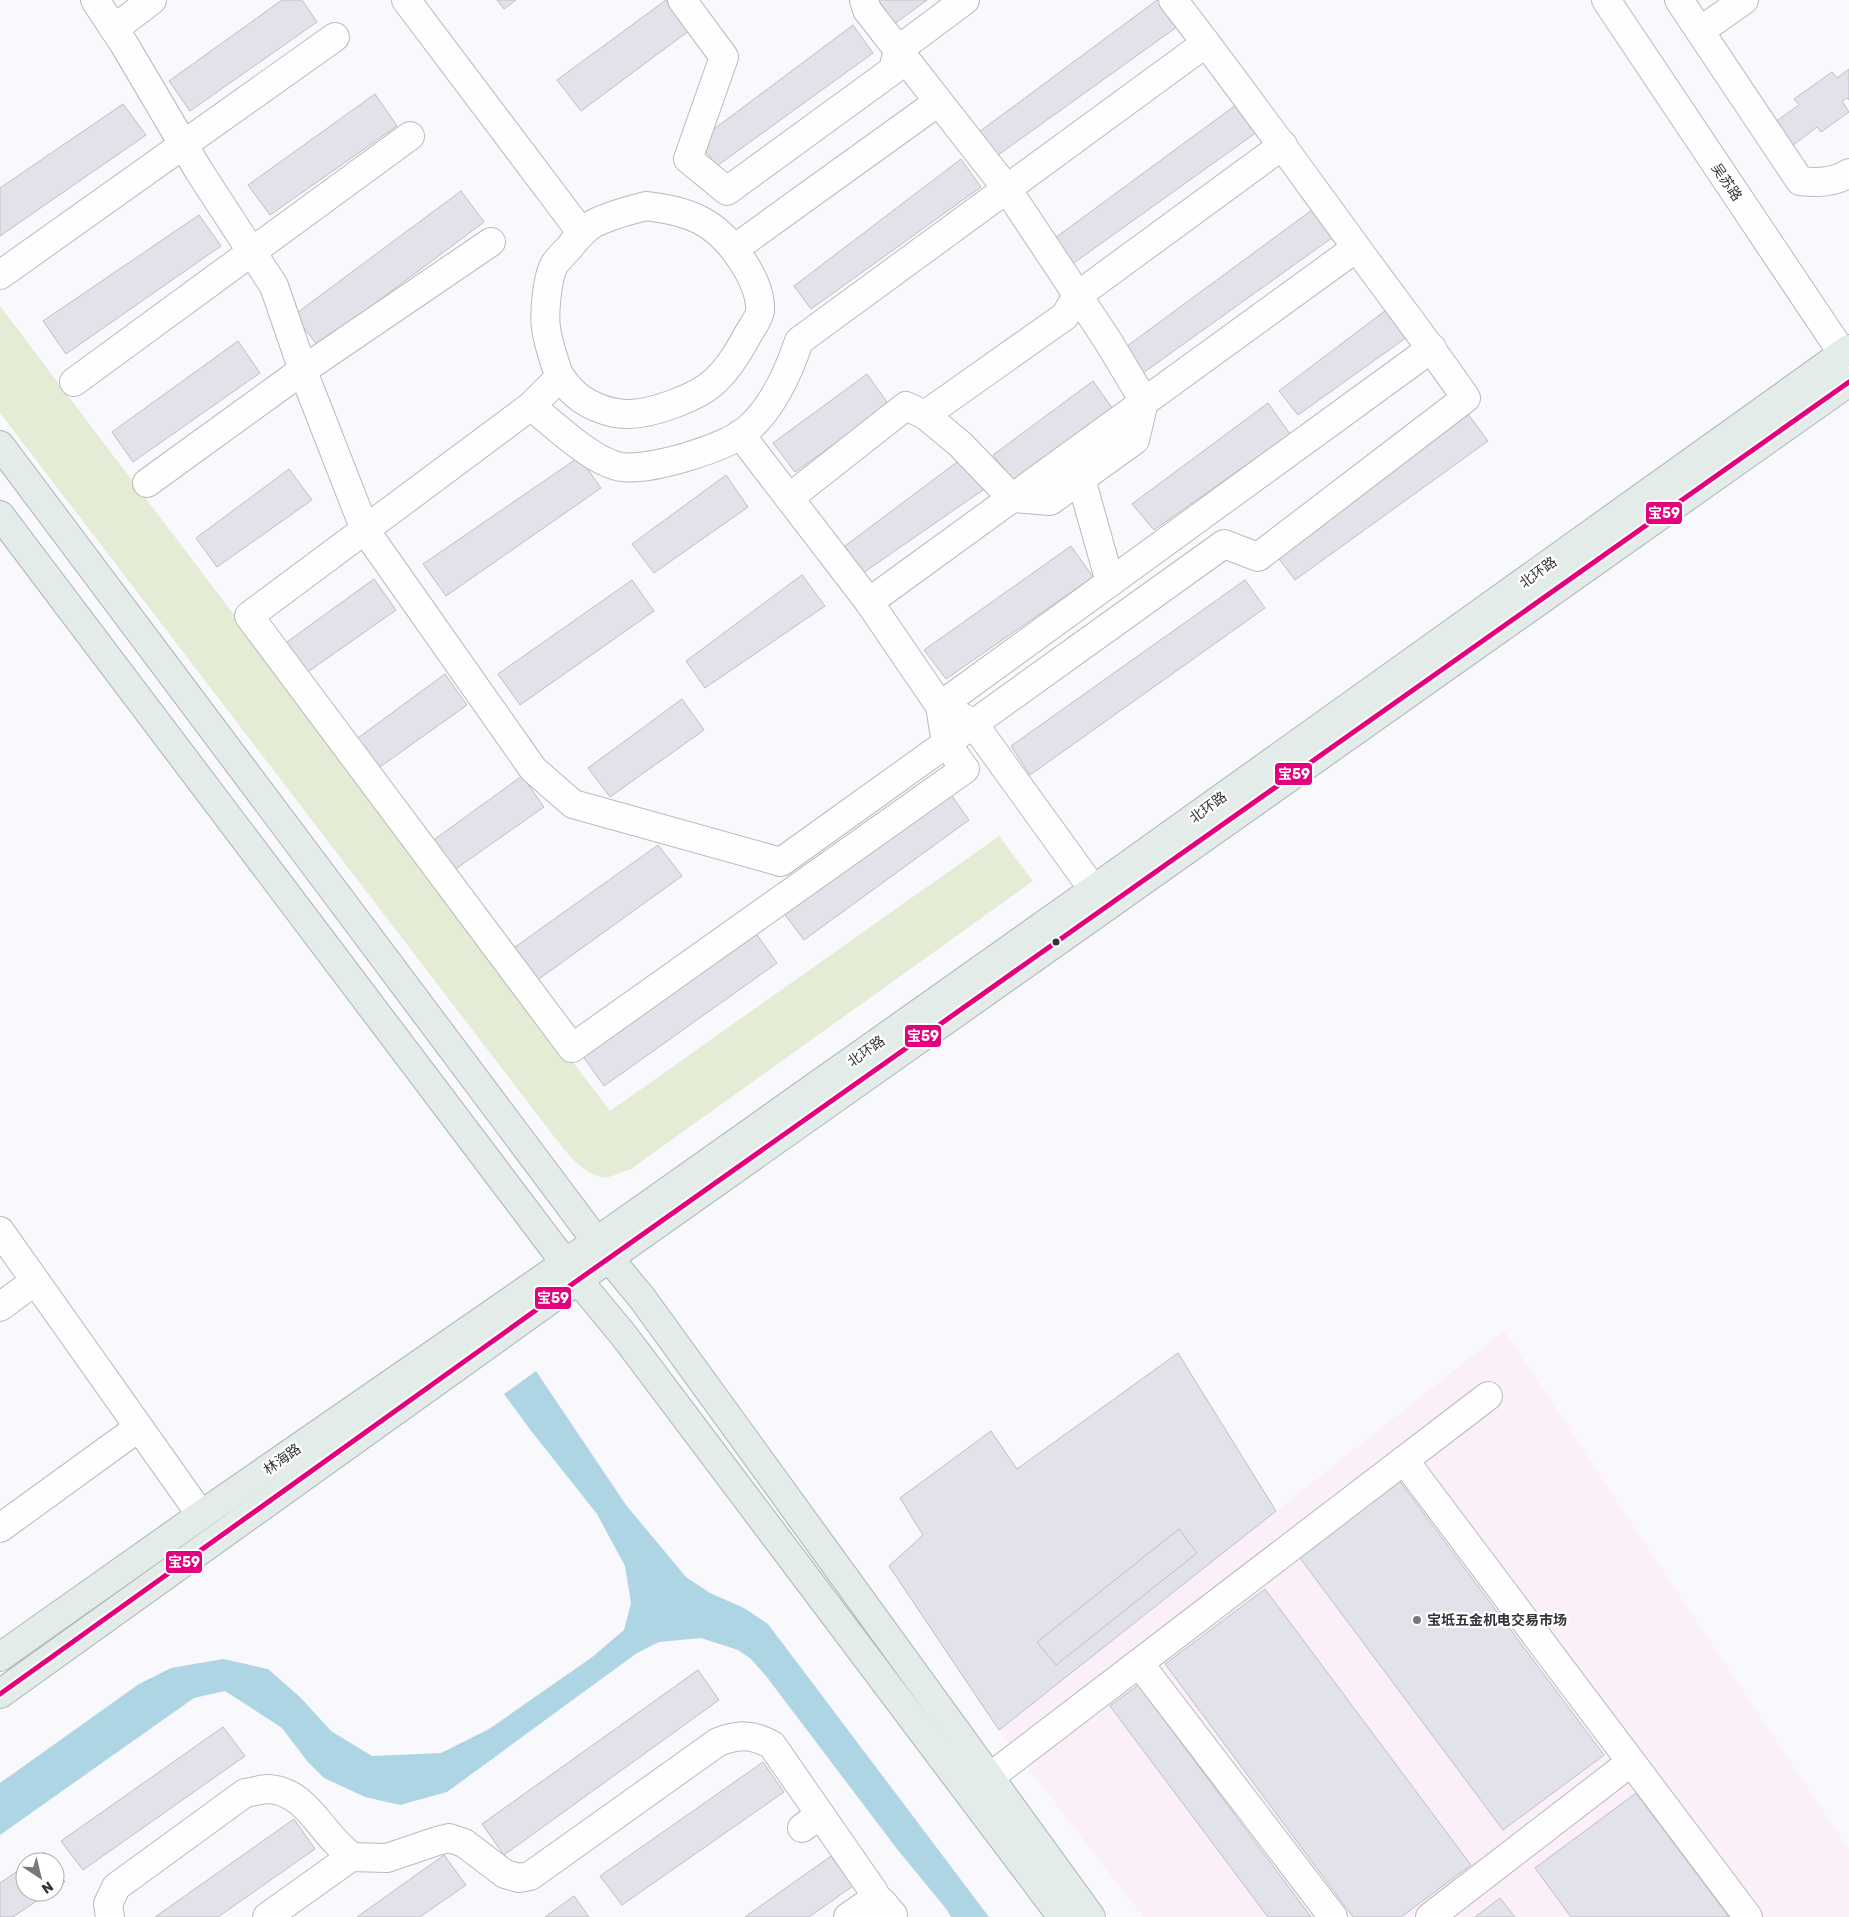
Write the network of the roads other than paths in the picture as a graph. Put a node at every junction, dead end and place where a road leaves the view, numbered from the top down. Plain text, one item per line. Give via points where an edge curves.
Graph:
1 (95, 0) edge
2 (152, 0) edge
3 (406, 0) edge
4 (864, 0) edge
5 (965, 0) edge
6 (1173, 0) edge
7 (1606, 0) edge
8 (1679, 0) edge
9 (1744, 0) edge
10 (685, 1) edge
11 (114, 29) junction
12 (1700, 30) junction
13 (335, 37) dead end
14 (1206, 43) junction
15 (898, 50) junction
16 (938, 102) junction
17 (410, 136) dead end
18 (183, 144) junction
19 (1283, 145) junction
20 (1849, 173) edge
21 (1007, 189) junction
22 (581, 232) junction
23 (491, 242) dead end
24 (1356, 248) junction
25 (734, 249) junction
26 (252, 252) junction
27 (0, 275) edge
28 (1077, 296) junction
29 (1432, 348) junction
30 (1847, 355) edge
31 (303, 370) junction
32 (560, 377) junction
33 (74, 382) dead end
34 (1849, 382) edge
35 (1144, 401) junction
36 (531, 406) junction
37 (925, 415) junction
38 (740, 434) junction
39 (0, 445) edge
40 (1081, 479) junction
41 (147, 483) dead end
42 (789, 498) junction
43 (1012, 498) junction
44 (0, 515) edge
45 (365, 530) junction
46 (1110, 582) junction
47 (869, 602) junction
48 (940, 706) junction
49 (973, 723) junction
50 (946, 743) junction
51 (1100, 898) junction
52 (0, 1231) edge
53 (603, 1249) junction
54 (571, 1271) junction
55 (35, 1281) junction
56 (0, 1307) edge
57 (1488, 1396) dead end
58 (138, 1428) junction
59 (1404, 1460) junction
60 (200, 1515) junction
61 (0, 1528) edge
62 (0, 1657) edge
63 (1139, 1663) junction
64 (0, 1694) edge
65 (1631, 1762) junction
66 (990, 1777) junction
67 (351, 1857) junction
68 (857, 1911) edge
69 (894, 1915) dead end
70 (110, 1917) edge
71 (267, 1917) edge
72 (1062, 1917) edge
73 (1091, 1917) edge
74 (1333, 1917) edge
75 (1430, 1917) edge
76 (1748, 1917) edge

1 - 11 street
2 - 11 street
3 - 22 street
4 - 15 street via 867,10
5 - 15 street
6 - 14 street
7 - 30 street, 吴苏路
8 - 12 street
9 - 12 street
10 - 15 street via 724,57 688,159 727,191 893,70
11 - 18 street
12 - 20 street via 1800,181 1842,178
13 - 18 street
14 - 19 street
14 - 21 street
15 - 16 street
16 - 21 street
16 - 25 street
17 - 26 street
18 - 26 street
18 - 27 street
19 - 24 street
19 - 28 street
21 - 28 street
21 - 38 street via 800,341 789,372 748,430
22 - 25 street via 592,224 646,206 674,209 701,219
22 - 32 street via 554,265 548,288 545,326
23 - 31 street
24 - 29 street
24 - 35 street
25 - 32 street via 750,273 758,293 760,313 729,366 714,382 669,406 626,414 602,410 578,397
26 - 31 street via 274,286
26 - 33 street
28 - 35 street
28 - 37 street via 1064,316
29 - 46 street
29 - 49 street via 1466,398 1258,557 1224,544
30 - 51 main road, 北环路
31 - 41 street
31 - 45 street
32 - 36 street
34 - 51 main road, 北环路
35 - 40 street via 1135,440
35 - 43 street
36 - 38 street via 600,459 621,468 680,460
36 - 45 street
37 - 42 street via 906,406
37 - 43 street via 960,444
38 - 42 street
39 - 53 main road
40 - 43 street via 1050,501
40 - 46 street
42 - 47 street
43 - 47 street
44 - 54 main road
45 - 50 street via 533,769 574,804 781,862
45 - 50 street via 250,616 572,1048 965,768
46 - 48 street
47 - 48 street
48 - 49 street
48 - 50 street
49 - 50 street
49 - 51 street
51 - 53 main road, 北环路
52 - 55 street
53 - 54 main road, 林海路
53 - 66 main road
54 - 60 main road, 林海路
54 - 64 main road, 林海路
54 - 72 main road via 625,1337
55 - 56 street
55 - 58 street
57 - 59 street
58 - 60 street
58 - 61 street
59 - 63 street
59 - 65 street
60 - 62 main road, 林海路
63 - 66 street
63 - 74 street
65 - 75 street
65 - 76 street
66 - 73 main road
67 - 68 street via 387,1858 449,1838 464,1843 505,1874 519,1878 530,1876 718,1742 735,1735 772,1745 811,1822 874,1892
67 - 70 street via 300,1801 267,1789 245,1794 116,1887 108,1904
67 - 71 street
68 - 69 street via 882,1902

